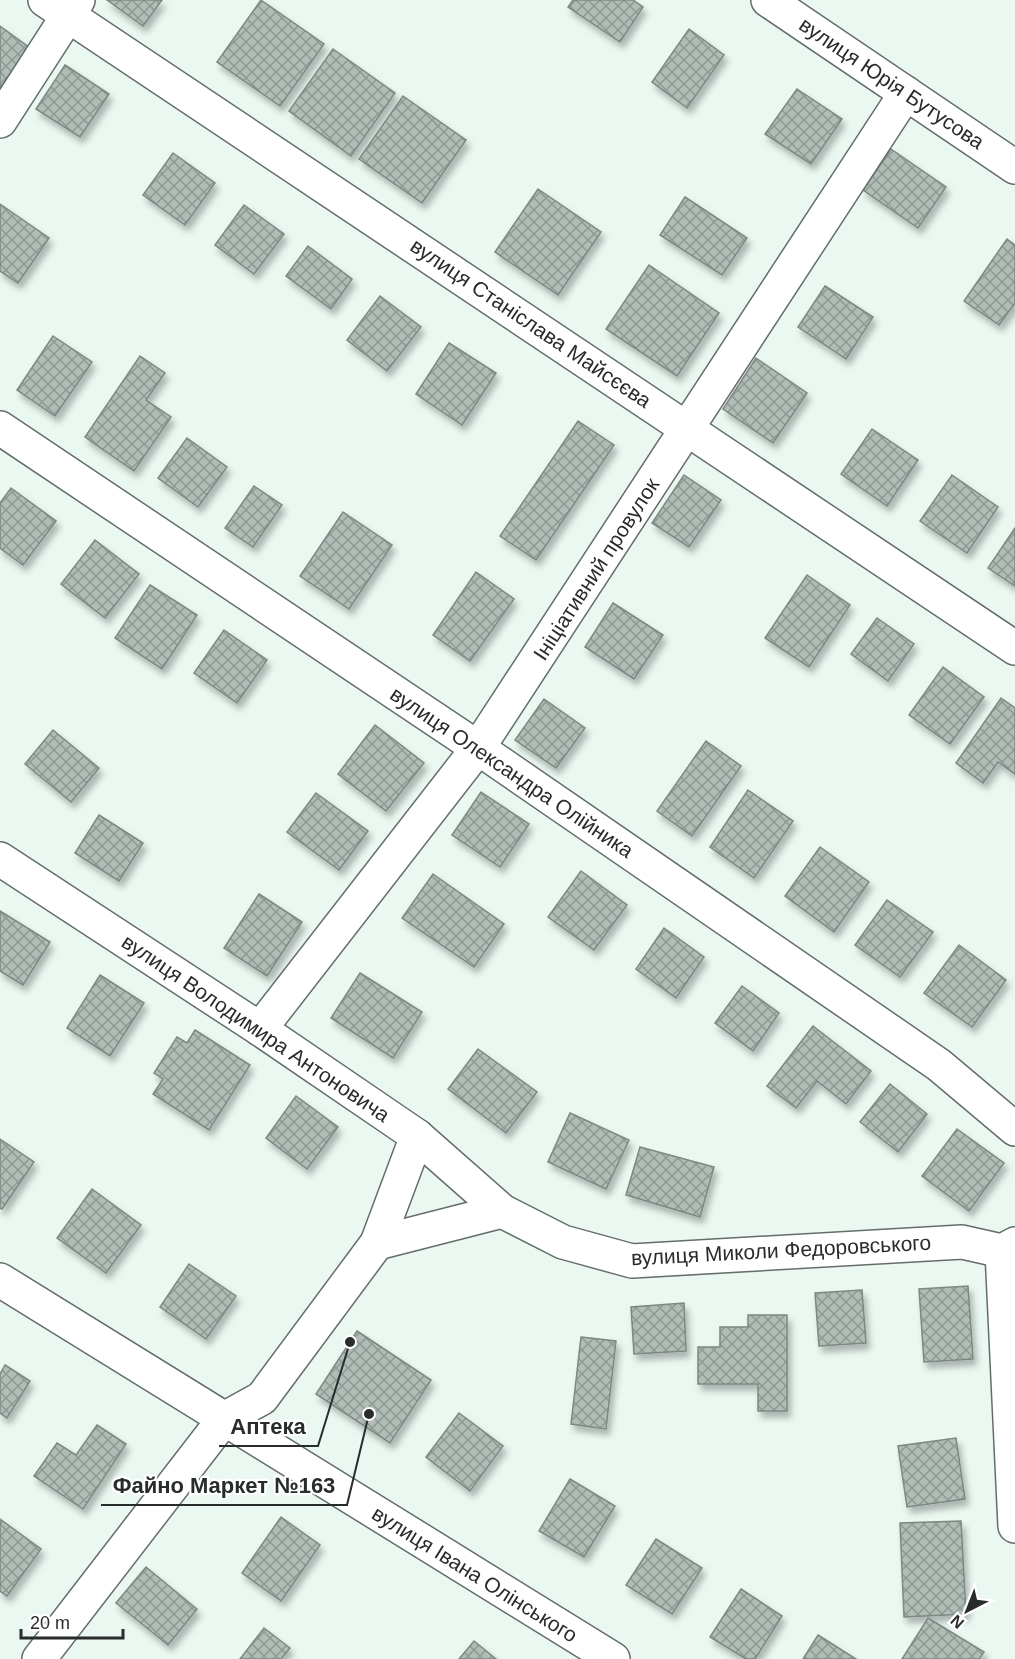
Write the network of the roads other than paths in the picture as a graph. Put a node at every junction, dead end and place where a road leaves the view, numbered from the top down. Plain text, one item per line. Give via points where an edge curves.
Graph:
1 (768, 0) edge
2 (63, 5) edge
3 (906, 93) junction
4 (0, 121) edge
5 (1015, 166) edge
6 (0, 428) edge
7 (689, 428) junction
8 (1015, 648) edge
9 (478, 748) junction
10 (0, 859) edge
11 (261, 1029) junction
12 (1015, 1129) edge
13 (417, 1136) junction
14 (502, 1211) junction
15 (377, 1244) junction
16 (1009, 1248) edge
17 (0, 1280) edge
18 (224, 1419) junction
19 (1015, 1526) edge
20 (39, 1659) edge
21 (613, 1659) edge

1 - 3 street, вулиця Юрія Бутусова
2 - 4 street
2 - 7 street, вулиця Станіслава Майсєєва
3 - 5 street, вулиця Юрія Бутусова
3 - 7 street, Ініціативний провулок
6 - 9 street, вулиця Олександра Олійника
7 - 8 street, вулиця Станіслава Майсєєва
7 - 9 street, Ініціативний провулок
9 - 11 street, Ініціативний провулок
9 - 12 street, вулиця Олександра Олійника via 939,1065
10 - 11 street, вулиця Володимира Антоновича
11 - 13 street, вулиця Володимира Антоновича
13 - 14 street, вулиця Володимира Антоновича
13 - 15 street
14 - 15 street
14 - 16 street, вулиця Миколи Федоровського via 563,1242 632,1261 962,1242
15 - 18 street via 262,1398
16 - 19 street
17 - 18 street, вулиця Івана Олінського
18 - 20 street
18 - 21 street, вулиця Івана Олінського

